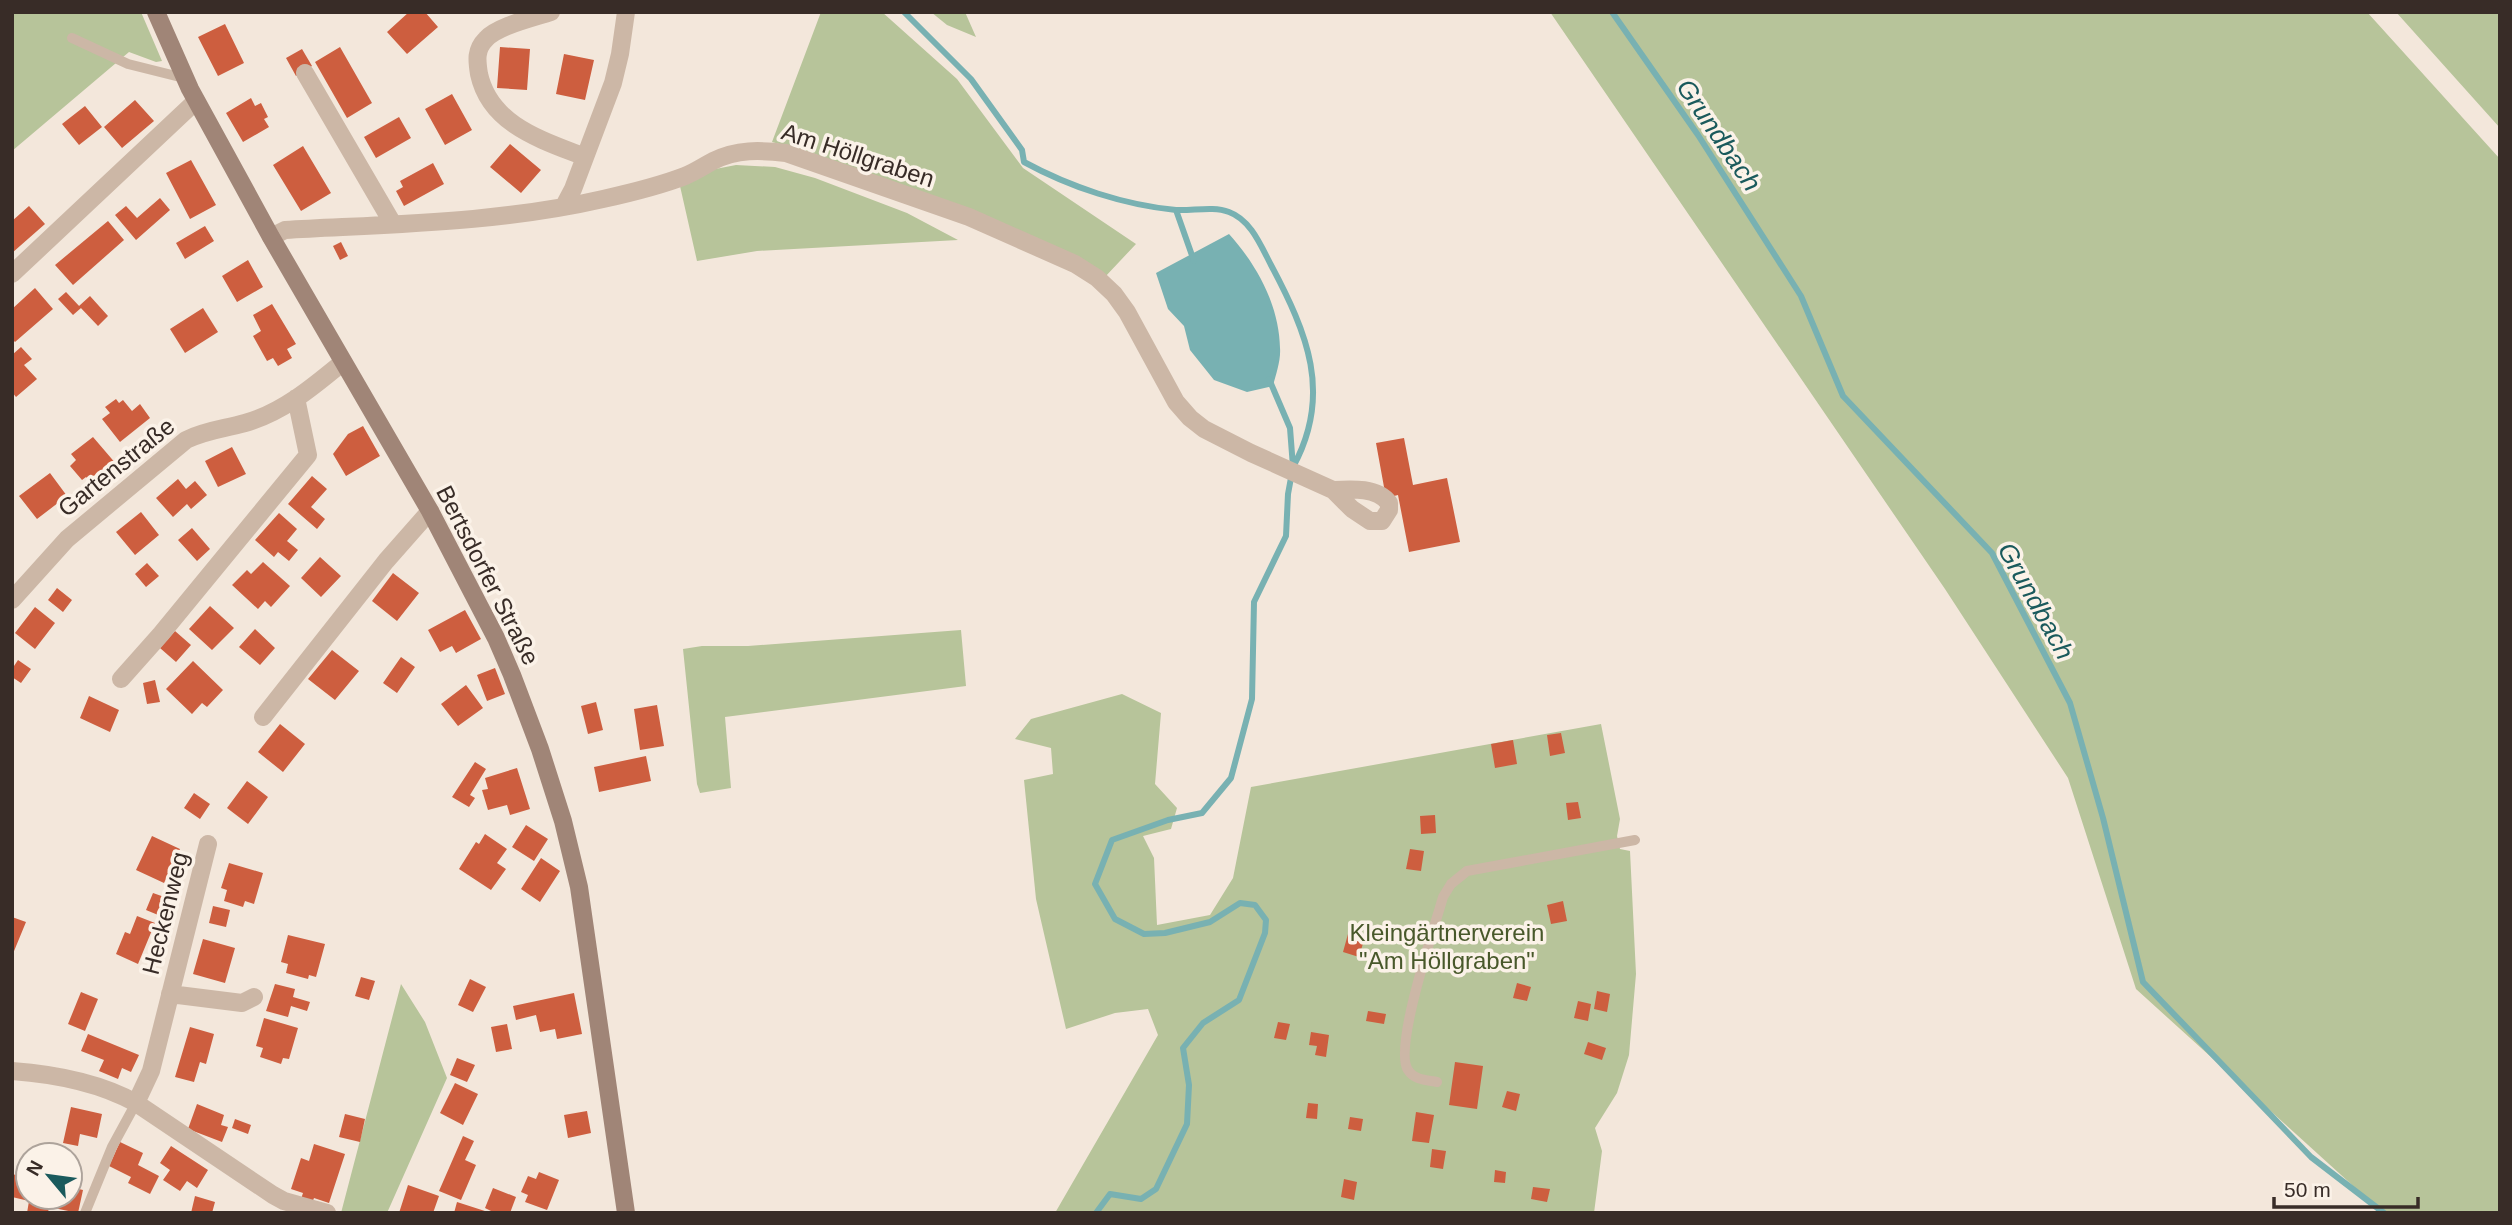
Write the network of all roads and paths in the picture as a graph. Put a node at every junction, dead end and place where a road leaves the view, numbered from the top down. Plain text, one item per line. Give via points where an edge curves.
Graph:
1 (156, 12) edge
2 (551, 12) edge
3 (626, 12) edge
4 (72, 38) dead end
5 (305, 74) dead end
6 (184, 78) junction
7 (196, 101) junction
8 (585, 157) junction
9 (564, 206) junction
10 (393, 224) junction
11 (271, 237) junction
12 (12, 274) edge
13 (343, 362) junction
14 (296, 398) junction
15 (1333, 490) dead end
16 (430, 511) junction
17 (12, 600) edge
18 (121, 679) dead end
19 (263, 717) dead end
20 (1635, 840) dead end
21 (208, 844) dead end
22 (170, 994) junction
23 (254, 997) dead end
24 (12, 1072) edge
25 (1437, 1082) dead end
26 (136, 1103) junction
27 (85, 1213) edge
28 (327, 1213) edge
29 (626, 1213) edge

1 - 6 main road, Bertsdorfer Straße
2 - 8 street via 486,38 476,59 482,86 497,111 522,130
3 - 8 street via 613,83
4 - 6 lane via 128,64
5 - 10 street
6 - 7 main road, Bertsdorfer Straße
7 - 11 main road, Bertsdorfer Straße
7 - 12 street
8 - 9 street
9 - 10 street, Am Höllgraben
9 - 15 street, Am Höllgraben via 651,187 740,151 761,150 786,152 957,212 1045,249 1097,278 1127,312 1190,418 1204,429
10 - 11 street, Am Höllgraben via 285,230
11 - 13 main road, Bertsdorfer Straße
13 - 14 street, Gartenstraße
13 - 16 main road, Bertsdorfer Straße
14 - 17 street, Gartenstraße via 246,423 203,431 186,440 66,539
14 - 18 street via 308,456
16 - 19 street
16 - 29 main road, Bertsdorfer Straße via 496,638 563,821 590,950
20 - 25 lane via 1467,870 1451,884 1443,897 1412,1005 1403,1055 1406,1069 1414,1077
21 - 22 street, Heckenweg
22 - 23 street, Heckenweg via 242,1003
22 - 26 street, Heckenweg via 151,1071
24 - 26 street via 77,1082
26 - 27 lane
26 - 28 street via 273,1195

